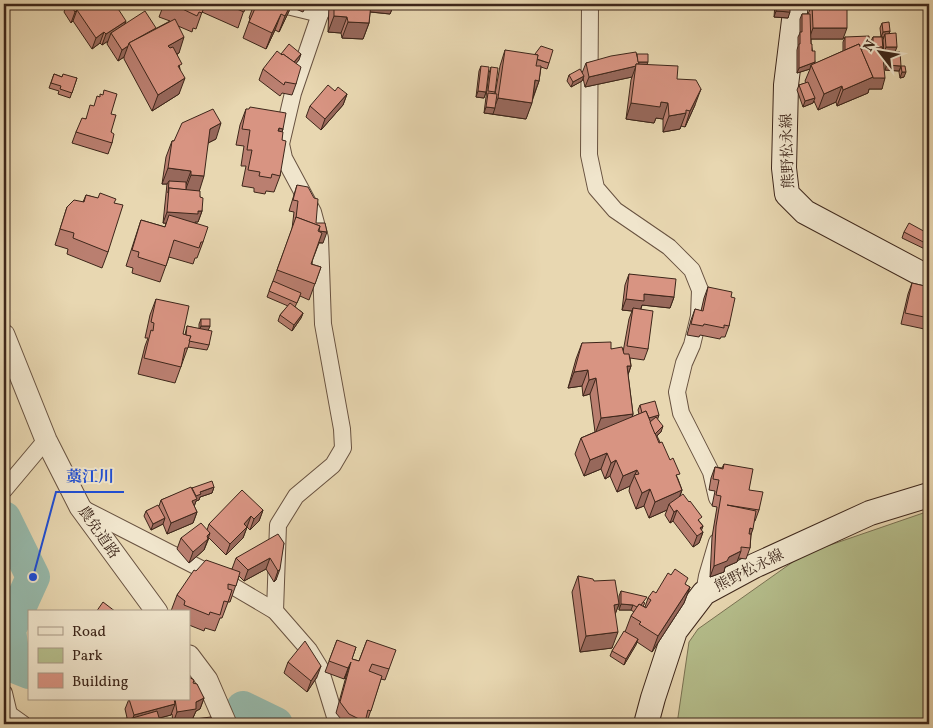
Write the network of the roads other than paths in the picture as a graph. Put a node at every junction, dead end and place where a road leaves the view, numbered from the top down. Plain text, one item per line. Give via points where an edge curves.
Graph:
1 (279, 4) edge
2 (590, 4) edge
3 (796, 4) edge
4 (323, 9) edge
5 (929, 278) edge
6 (4, 335) edge
7 (46, 440) junction
8 (4, 490) edge
9 (929, 495) edge
10 (80, 507) junction
11 (704, 593) junction
12 (155, 610) edge
13 (275, 611) junction
14 (190, 657) edge
15 (4, 693) edge
16 (6, 719) edge
17 (23, 724) edge
18 (226, 724) edge
19 (341, 724) edge
20 (646, 724) edge

1 - 4 street
2 - 11 street via 589,155 596,188 614,210 669,247 692,270 700,290 699,316 677,392 681,413 711,472 720,519
3 - 5 main road, 熊野松永線 via 786,85 784,168 787,194 805,212
4 - 13 street via 293,93 282,144 284,158 313,212 320,238 322,324 343,448 333,465 296,496 278,525
6 - 7 street, 農免道路
7 - 8 street
7 - 10 street, 農免道路
9 - 11 main road, 熊野松永線 via 870,514 754,566
10 - 12 street, 農免道路
10 - 13 street via 219,578
11 - 20 main road, 熊野松永線 via 676,631
13 - 19 street via 309,650 320,668 336,720
14 - 18 street via 207,680
15 - 16 street
16 - 17 street

